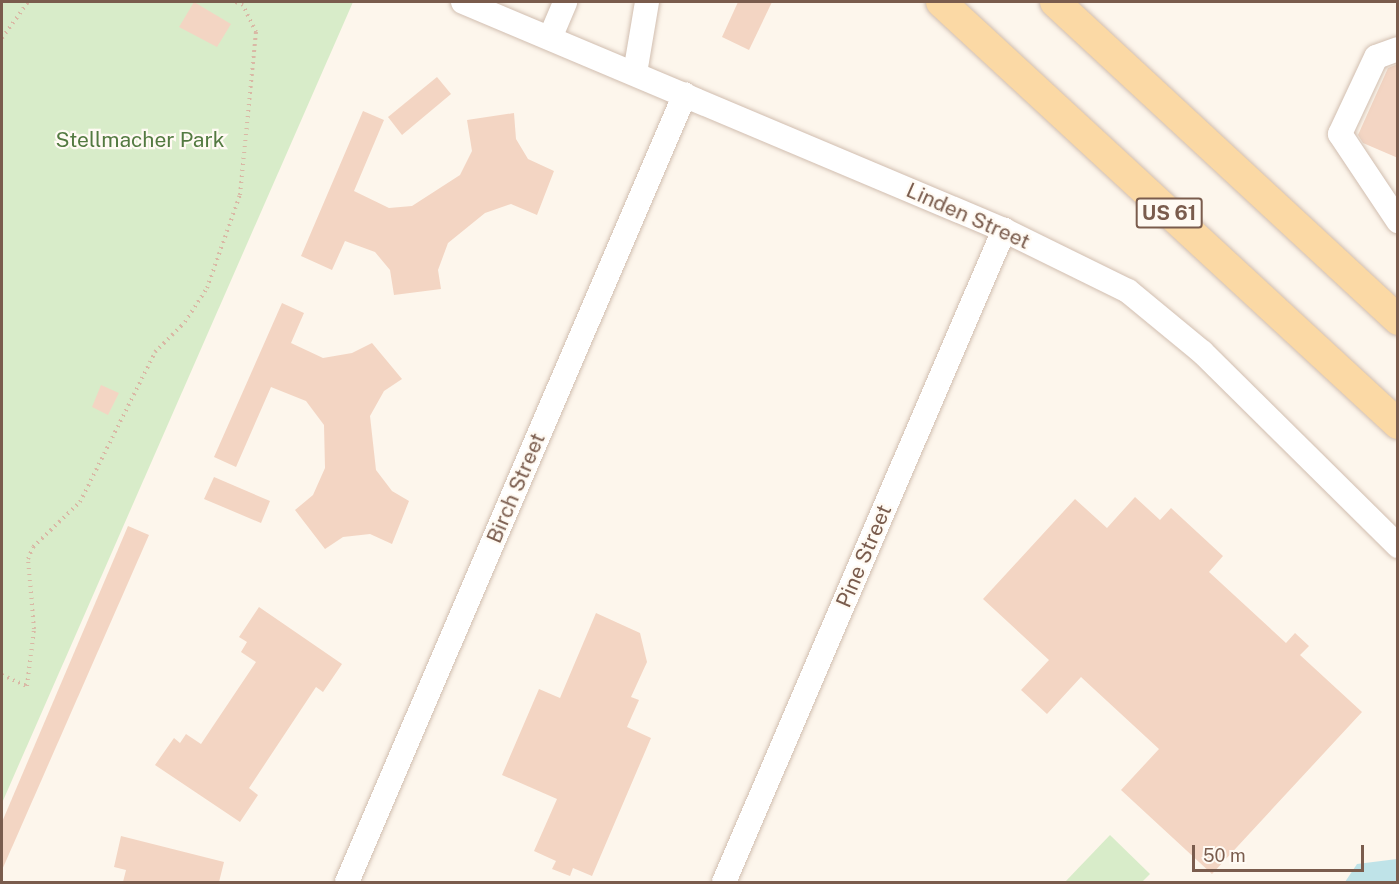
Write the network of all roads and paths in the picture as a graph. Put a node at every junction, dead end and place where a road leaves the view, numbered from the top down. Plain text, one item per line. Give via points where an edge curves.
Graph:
1 (28, 2) edge
2 (236, 2) edge
3 (463, 2) edge
4 (565, 2) edge
5 (647, 2) edge
6 (941, 2) edge
7 (1055, 2) edge
8 (2, 38) edge
9 (550, 38) junction
10 (1398, 49) edge
11 (634, 73) junction
12 (686, 94) junction
13 (1398, 221) edge
14 (1004, 230) junction
15 (1398, 320) edge
16 (1398, 424) edge
17 (1398, 546) edge
18 (2, 675) edge
19 (346, 882) edge
20 (724, 882) edge

1 - 8 path
2 - 18 path via 243,4 256,32 255,85 237,205 207,288 185,322 155,352 80,502 33,546 28,559 34,629 27,686
3 - 9 street, Linden Street
4 - 9 street
5 - 11 street
6 - 16 main road, US 61
7 - 15 main road
9 - 11 street, Linden Street
10 - 13 street via 1376,57 1340,134
11 - 12 street, Linden Street
12 - 14 street, Linden Street
12 - 19 street, Birch Street
14 - 17 street, Linden Street via 1128,291 1202,352
14 - 20 street, Pine Street

